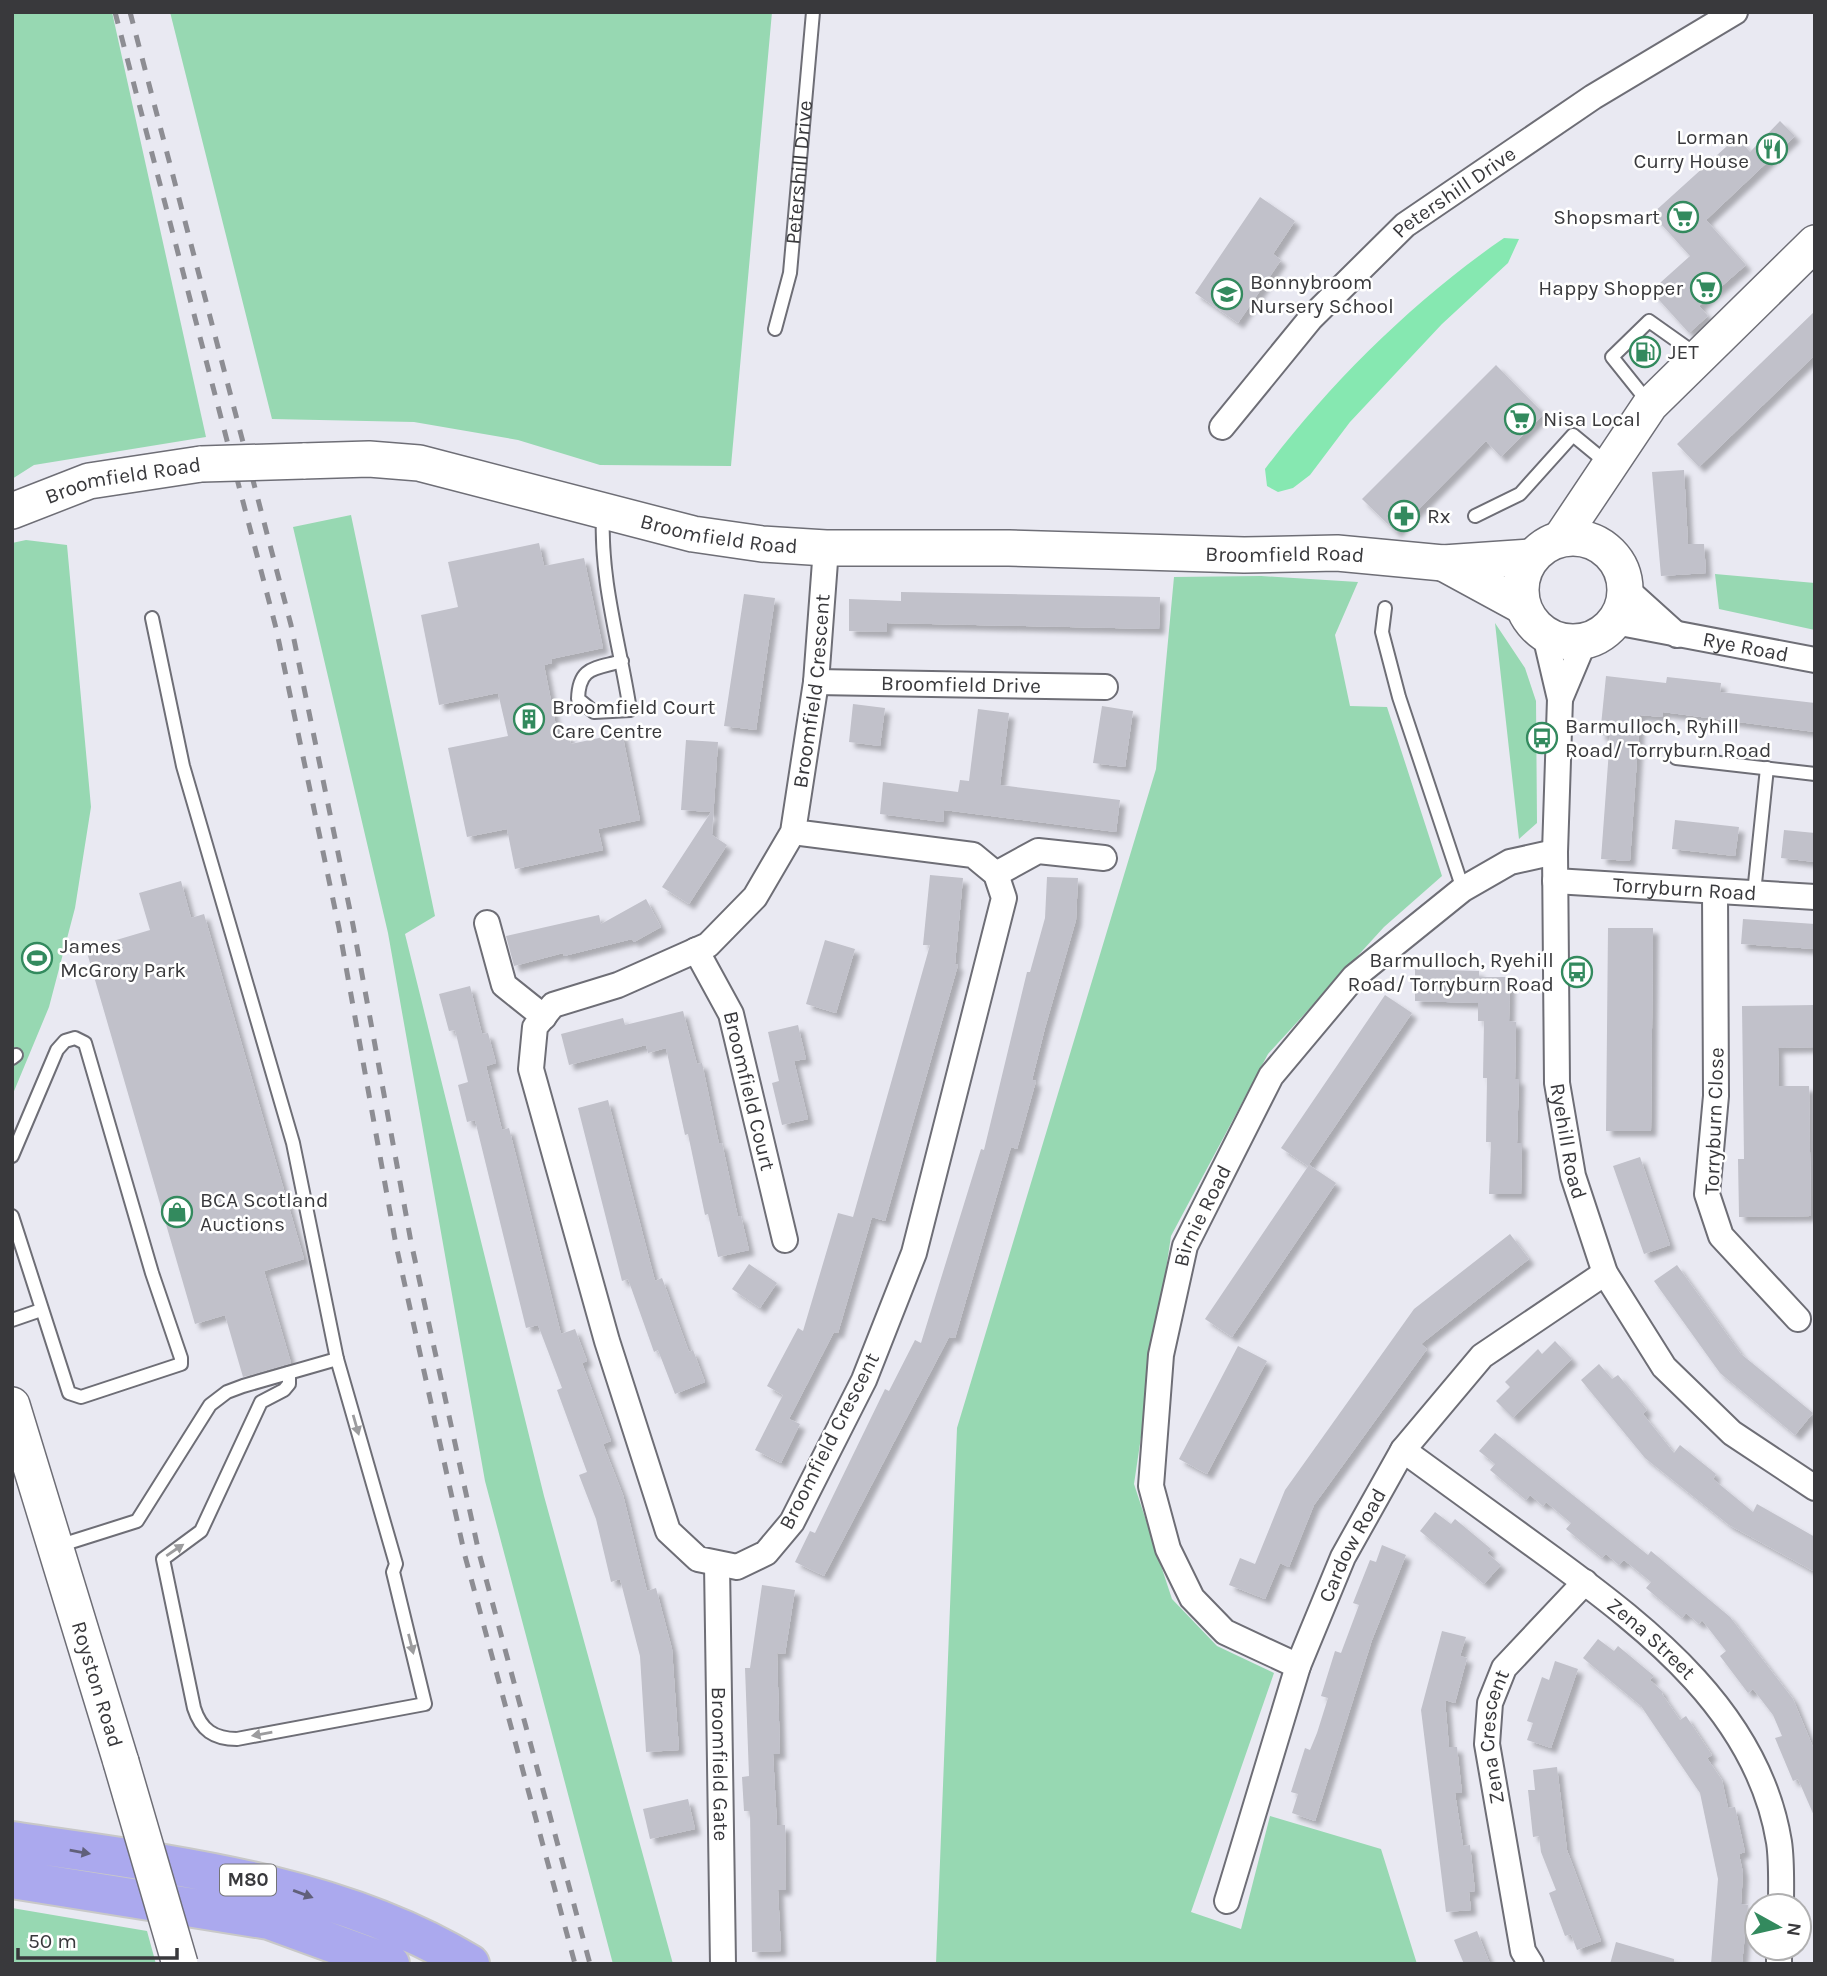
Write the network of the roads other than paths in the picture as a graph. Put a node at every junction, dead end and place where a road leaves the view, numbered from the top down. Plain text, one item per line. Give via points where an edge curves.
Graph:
1 (813, 12) edge
2 (1735, 12) edge
3 (1815, 243) edge
4 (775, 328) dead end
5 (1699, 357) junction
6 (1650, 405) junction
7 (1222, 427) dead end
8 (1607, 471) junction
9 (603, 511) junction
10 (12, 512) edge
11 (1475, 516) dead end
12 (1561, 538) junction
13 (826, 548) junction
14 (1608, 550) junction
15 (1531, 557) junction
16 (1443, 563) junction
17 (1626, 589) junction
18 (1522, 606) junction
19 (1385, 608) dead end
20 (152, 618) dead end
21 (1615, 622) junction
22 (1545, 635) junction
23 (1677, 635) junction
24 (1584, 642) junction
25 (1815, 660) edge
26 (622, 661) junction
27 (816, 682) junction
28 (1105, 687) dead end
29 (1560, 699) junction
30 (1676, 758) dead end
31 (1768, 768) junction
32 (1815, 774) edge
33 (793, 832) junction
34 (1555, 852) junction
35 (1104, 858) dead end
36 (996, 874) junction
37 (1555, 881) junction
38 (1463, 888) junction
39 (1715, 891) junction
40 (1754, 893) junction
41 (1815, 897) edge
42 (487, 923) dead end
43 (696, 950) junction
44 (544, 1017) junction
45 (12, 1156) edge
46 (12, 1216) edge
47 (785, 1240) dead end
48 (1605, 1273) junction
49 (41, 1310) junction
50 (1798, 1319) dead end
51 (12, 1320) edge
52 (337, 1359) junction
53 (289, 1373) junction
54 (12, 1405) edge
55 (1403, 1450) junction
56 (1815, 1488) edge
57 (55, 1547) junction
58 (717, 1564) junction
59 (1584, 1582) junction
60 (1298, 1666) junction
61 (12, 1841) edge
62 (12, 1879) edge
63 (1781, 1892) edge
64 (1227, 1901) dead end
65 (180, 1964) edge
66 (390, 1964) edge
67 (470, 1964) edge
68 (723, 1964) edge
69 (1531, 1964) edge

1 - 4 lane, Petershill Drive via 790,273
2 - 7 street, Petershill Drive via 1593,97 1405,225 1311,317
3 - 5 street
5 - 6 street
5 - 6 lane via 1649,321 1612,357
6 - 8 street
8 - 11 lane via 1573,435 1520,494
8 - 12 street
8 - 14 street
9 - 10 street, Broomfield Road, bridge via 419,463 369,459 201,464 89,481
9 - 13 street, Broomfield Road via 693,534
9 - 26 lane via 603,569
12 - 14 street via 1581,537
12 - 15 street
13 - 16 street, Broomfield Road via 1337,553
13 - 27 street, Broomfield Crescent
14 - 17 street via 1621,568
15 - 16 street, Broomfield Road
15 - 18 street via 1520,581
16 - 18 street, Broomfield Road
17 - 21 street
17 - 23 street, Rye Road
18 - 22 street
19 - 38 lane via 1382,632 1399,696
20 - 52 lane via 183,766 293,1143
21 - 23 street, Rye Road
21 - 24 street
22 - 24 street via 1566,643
22 - 29 street, Ryehill Road
23 - 25 street, Rye Road
24 - 29 street, Ryehill Road
26 - 26 lane via 630,710 594,712 578,699 579,682 587,671
27 - 28 street, Broomfield Drive
27 - 33 street, Broomfield Crescent
29 - 34 street, Ryehill Road
30 - 31 lane
31 - 32 lane
31 - 40 lane
33 - 36 street via 973,855
33 - 43 street, Broomfield Crescent via 755,897 708,945
34 - 37 street, Ryehill Road
34 - 38 street, Birnie Road via 1510,862
35 - 36 street via 1038,851
36 - 58 street, Broomfield Crescent via 1004,898 914,1253 864,1380 792,1522 766,1553 737,1567
37 - 39 street, Torryburn Road
37 - 48 street, Ryehill Road via 1557,1083 1573,1176
38 - 60 street, Birnie Road via 1354,976 1271,1076 1185,1246 1161,1355 1151,1486 1168,1549 1192,1598 1225,1632
39 - 40 street, Torryburn Road
39 - 50 street, Torryburn Close via 1716,1096 1707,1194 1721,1236
40 - 41 street, Torryburn Road
42 - 44 street via 504,985
43 - 44 street, Broomfield Crescent via 618,985 553,1005
43 - 47 street, Broomfield Court via 731,1014
44 - 58 street via 536,1027 531,1069 627,1405 668,1531 698,1559
45 - 49 lane via 57,1050 75,1038 85,1044 181,1364 81,1397 69,1394
46 - 49 lane
48 - 55 street, Cardow Road via 1482,1356
48 - 56 street, Ryehill Road via 1664,1367 1732,1433
49 - 51 lane
52 - 53 lane
52 -> 53 lane via 396,1564 393,1572 425,1704 237,1739 218,1738 203,1728 194,1709 163,1559 201,1531 261,1402 284,1390
53 - 57 lane via 227,1392 210,1405 137,1521
54 - 57 street, Royston Road
55 - 59 street, Zena Street
55 - 60 street, Cardow Road via 1343,1557
57 - 65 street, Royston Road, bridge
58 - 68 street, Broomfield Gate
59 - 63 street, Zena Street via 1656,1638 1696,1677 1726,1720 1754,1767 1770,1806 1779,1843
59 - 69 street, Zena Crescent via 1504,1668 1490,1703 1487,1744 1522,1951
60 - 64 street, Cardow Road
61 -> 67 highway, M80 via 280,1886 432,1941
62 - 66 highway, M80 via 269,1920

